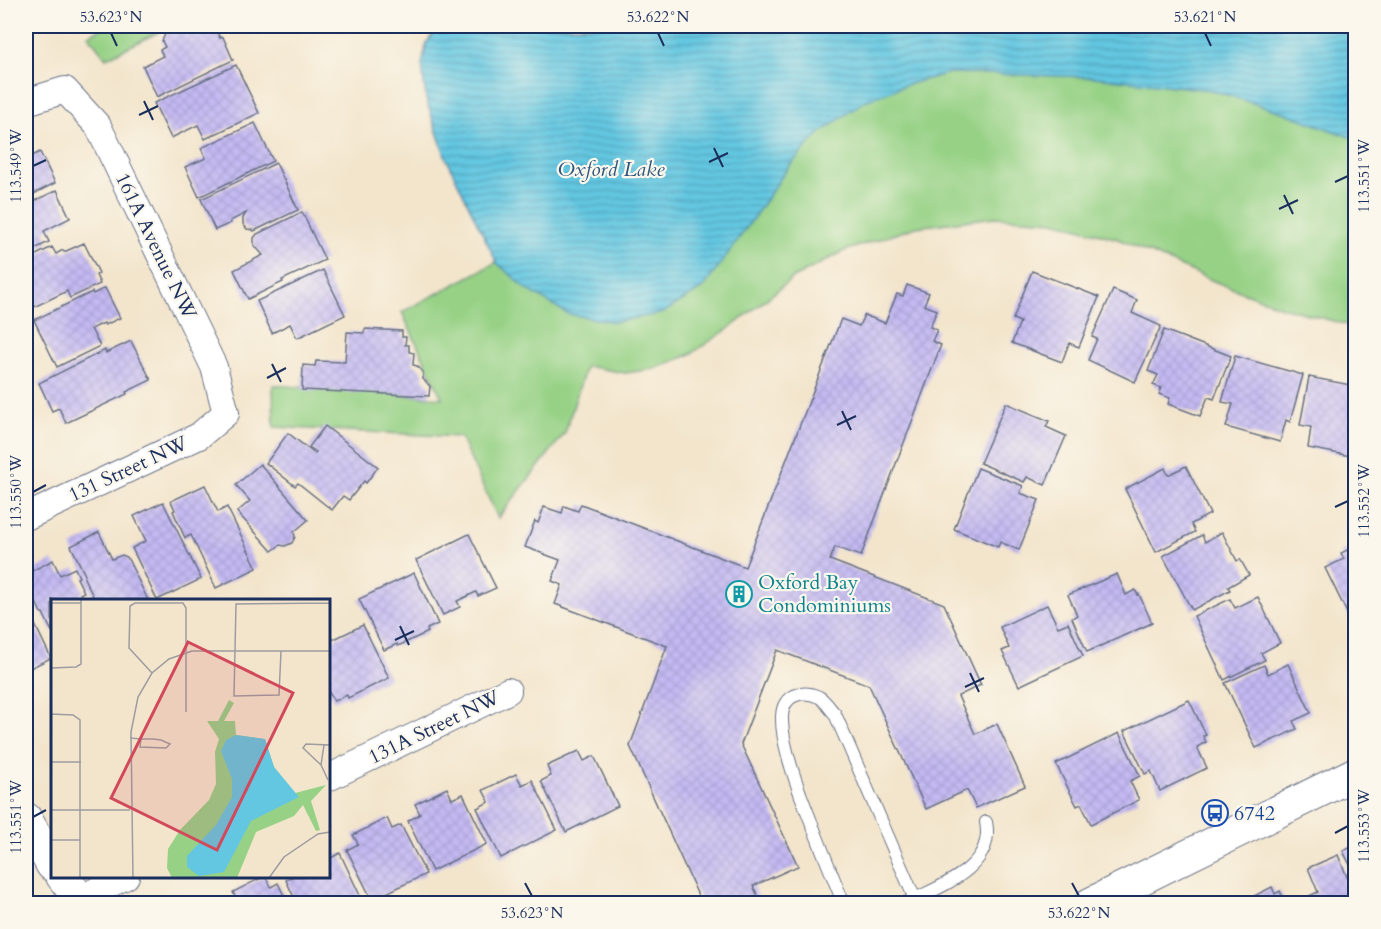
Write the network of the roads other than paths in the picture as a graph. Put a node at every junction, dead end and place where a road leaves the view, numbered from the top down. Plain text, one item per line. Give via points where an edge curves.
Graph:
1 (26, 102) edge
2 (226, 413) joint
3 (26, 517) edge
4 (508, 691) dead end
5 (1356, 773) edge
6 (330, 777) edge
7 (26, 819) edge
8 (986, 822) dead end
9 (51, 863) edge
10 (121, 878) edge
11 (74, 896) edge
12 (915, 898) junction
13 (844, 903) edge
14 (903, 903) edge
15 (1090, 903) edge

1 - 2 street, 161A Avenue NW via 65,90 98,126 214,367
2 - 3 street, 131 Street NW via 200,436
4 - 6 street, 131A Street NW
5 - 15 street
7 - 9 street
8 - 12 lane via 988,834 972,866
10 - 11 street
12 - 13 lane via 835,714 821,698 792,696 785,702 782,715 793,774
12 - 14 lane

